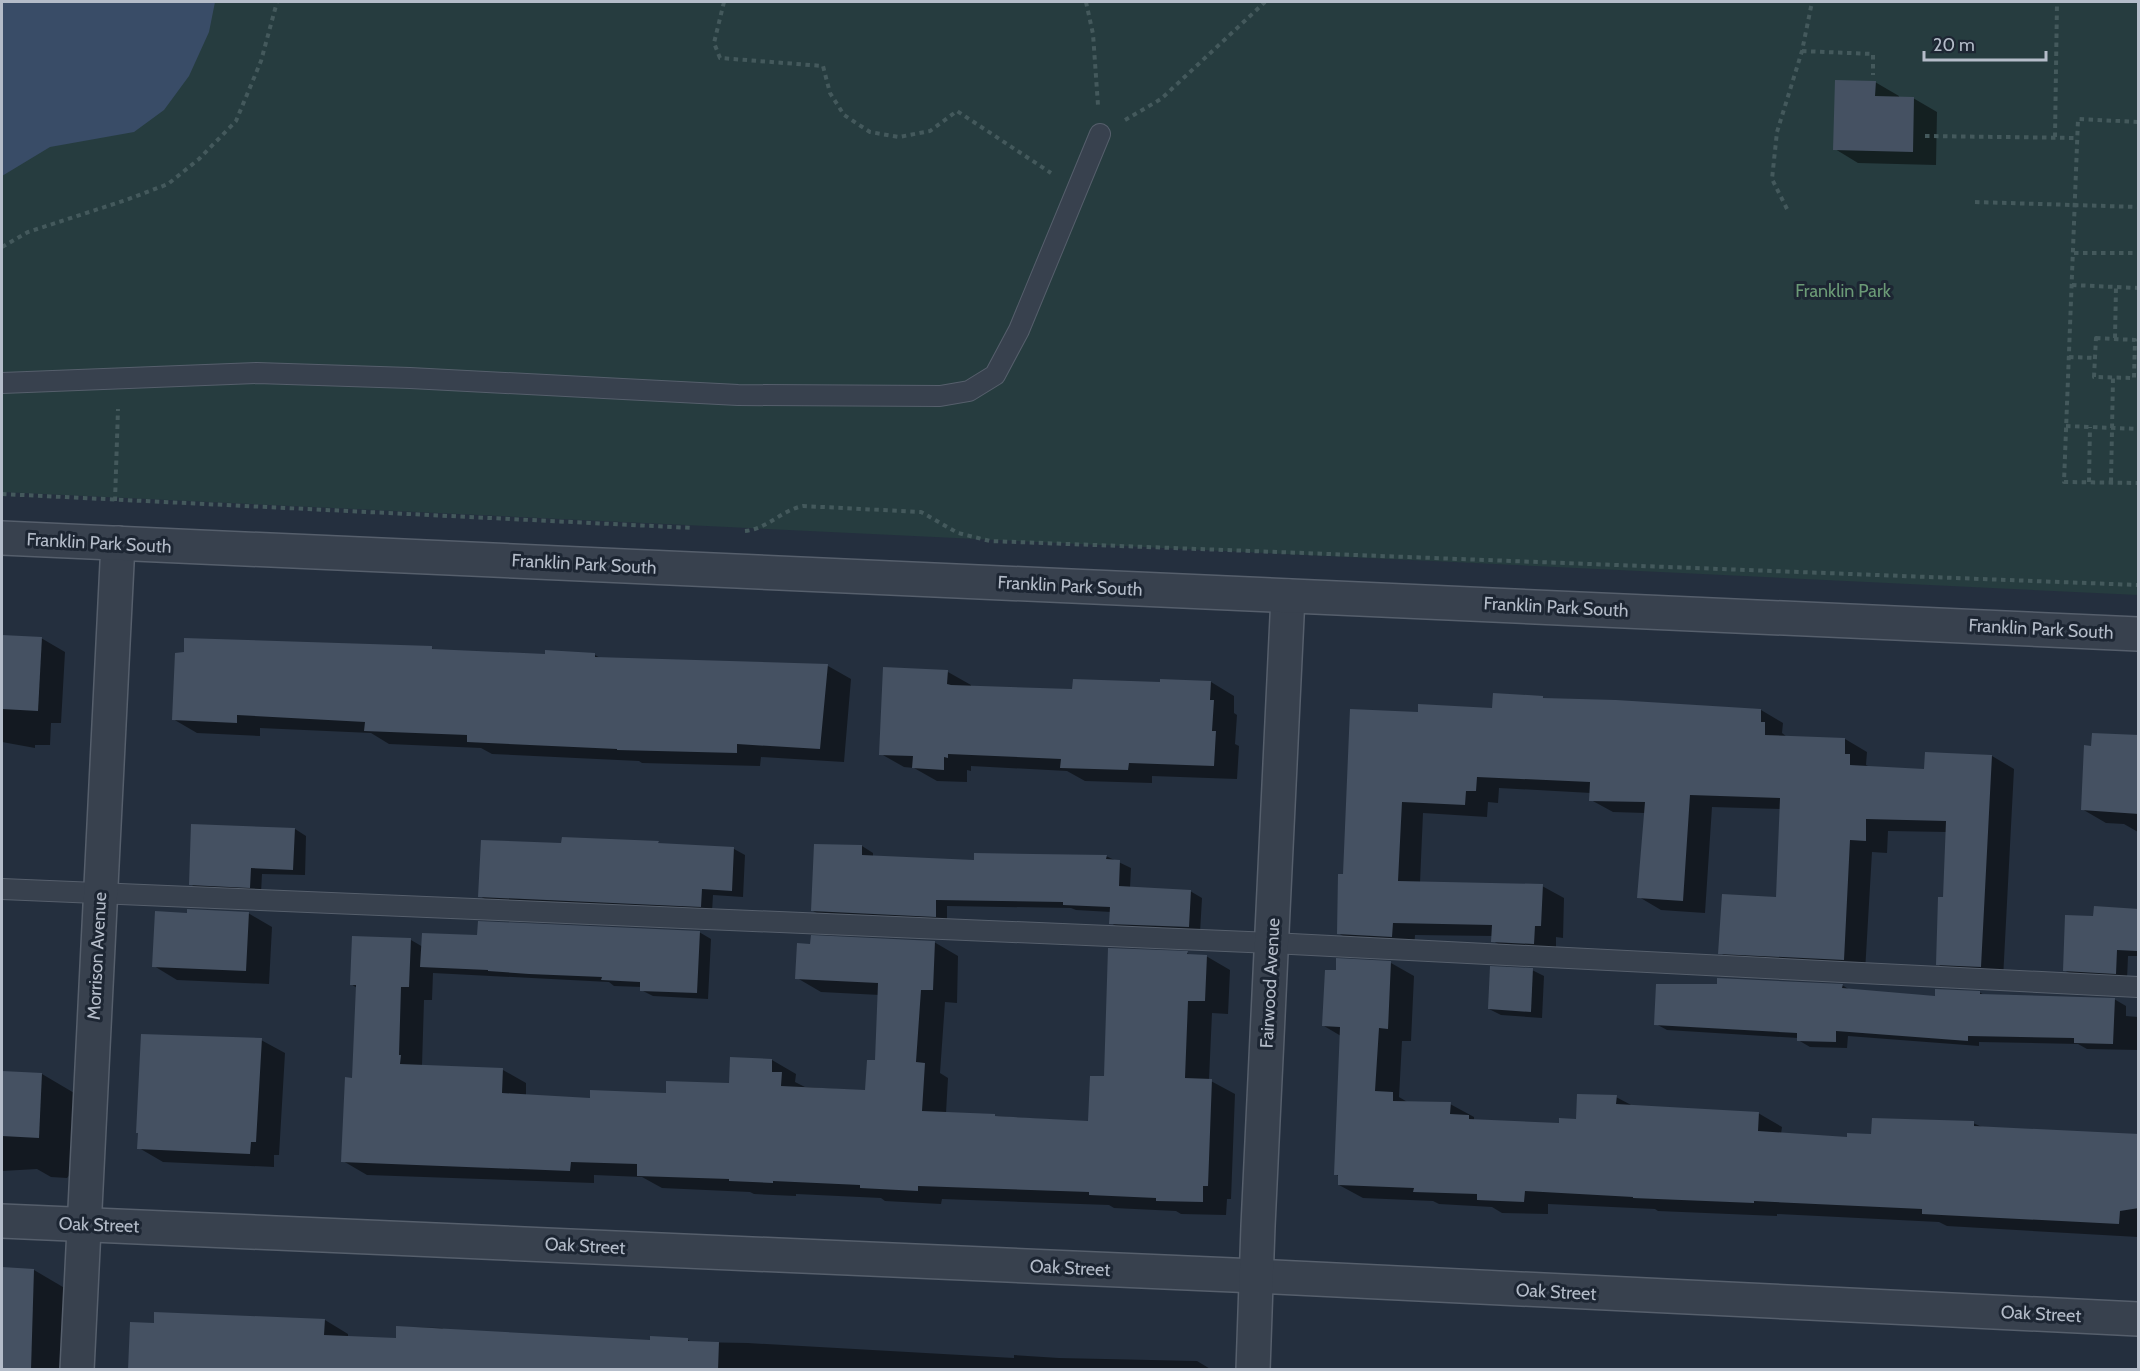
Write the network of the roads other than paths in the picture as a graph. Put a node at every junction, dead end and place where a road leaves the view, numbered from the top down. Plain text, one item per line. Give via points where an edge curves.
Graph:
1 (1100, 134) road end
2 (2, 383) edge
3 (2, 538) edge
4 (118, 543) junction
5 (1288, 596) junction
6 (2139, 634) edge
7 (2, 889) edge
8 (99, 892) junction
9 (1272, 943) junction
10 (2139, 987) edge
11 (2, 1221) edge
12 (84, 1224) junction
13 (1256, 1276) junction
14 (2139, 1319) edge
15 (77, 1370) edge
16 (1253, 1370) edge

1 - 2 lane via 1019,330 995,375 969,392 940,396 738,395 257,373
3 - 4 street, Franklin Park South
4 - 5 street, Franklin Park South
4 - 8 street, Morrison Avenue
5 - 6 street, Franklin Park South
5 - 9 street, Fairwood Avenue
7 - 8 lane
8 - 9 lane
8 - 12 street, Morrison Avenue
9 - 10 lane
9 - 13 street, Fairwood Avenue
11 - 12 street, Oak Street
12 - 13 street, Oak Street
12 - 15 street, Morrison Avenue
13 - 14 street, Oak Street
13 - 16 street, Fairwood Avenue

